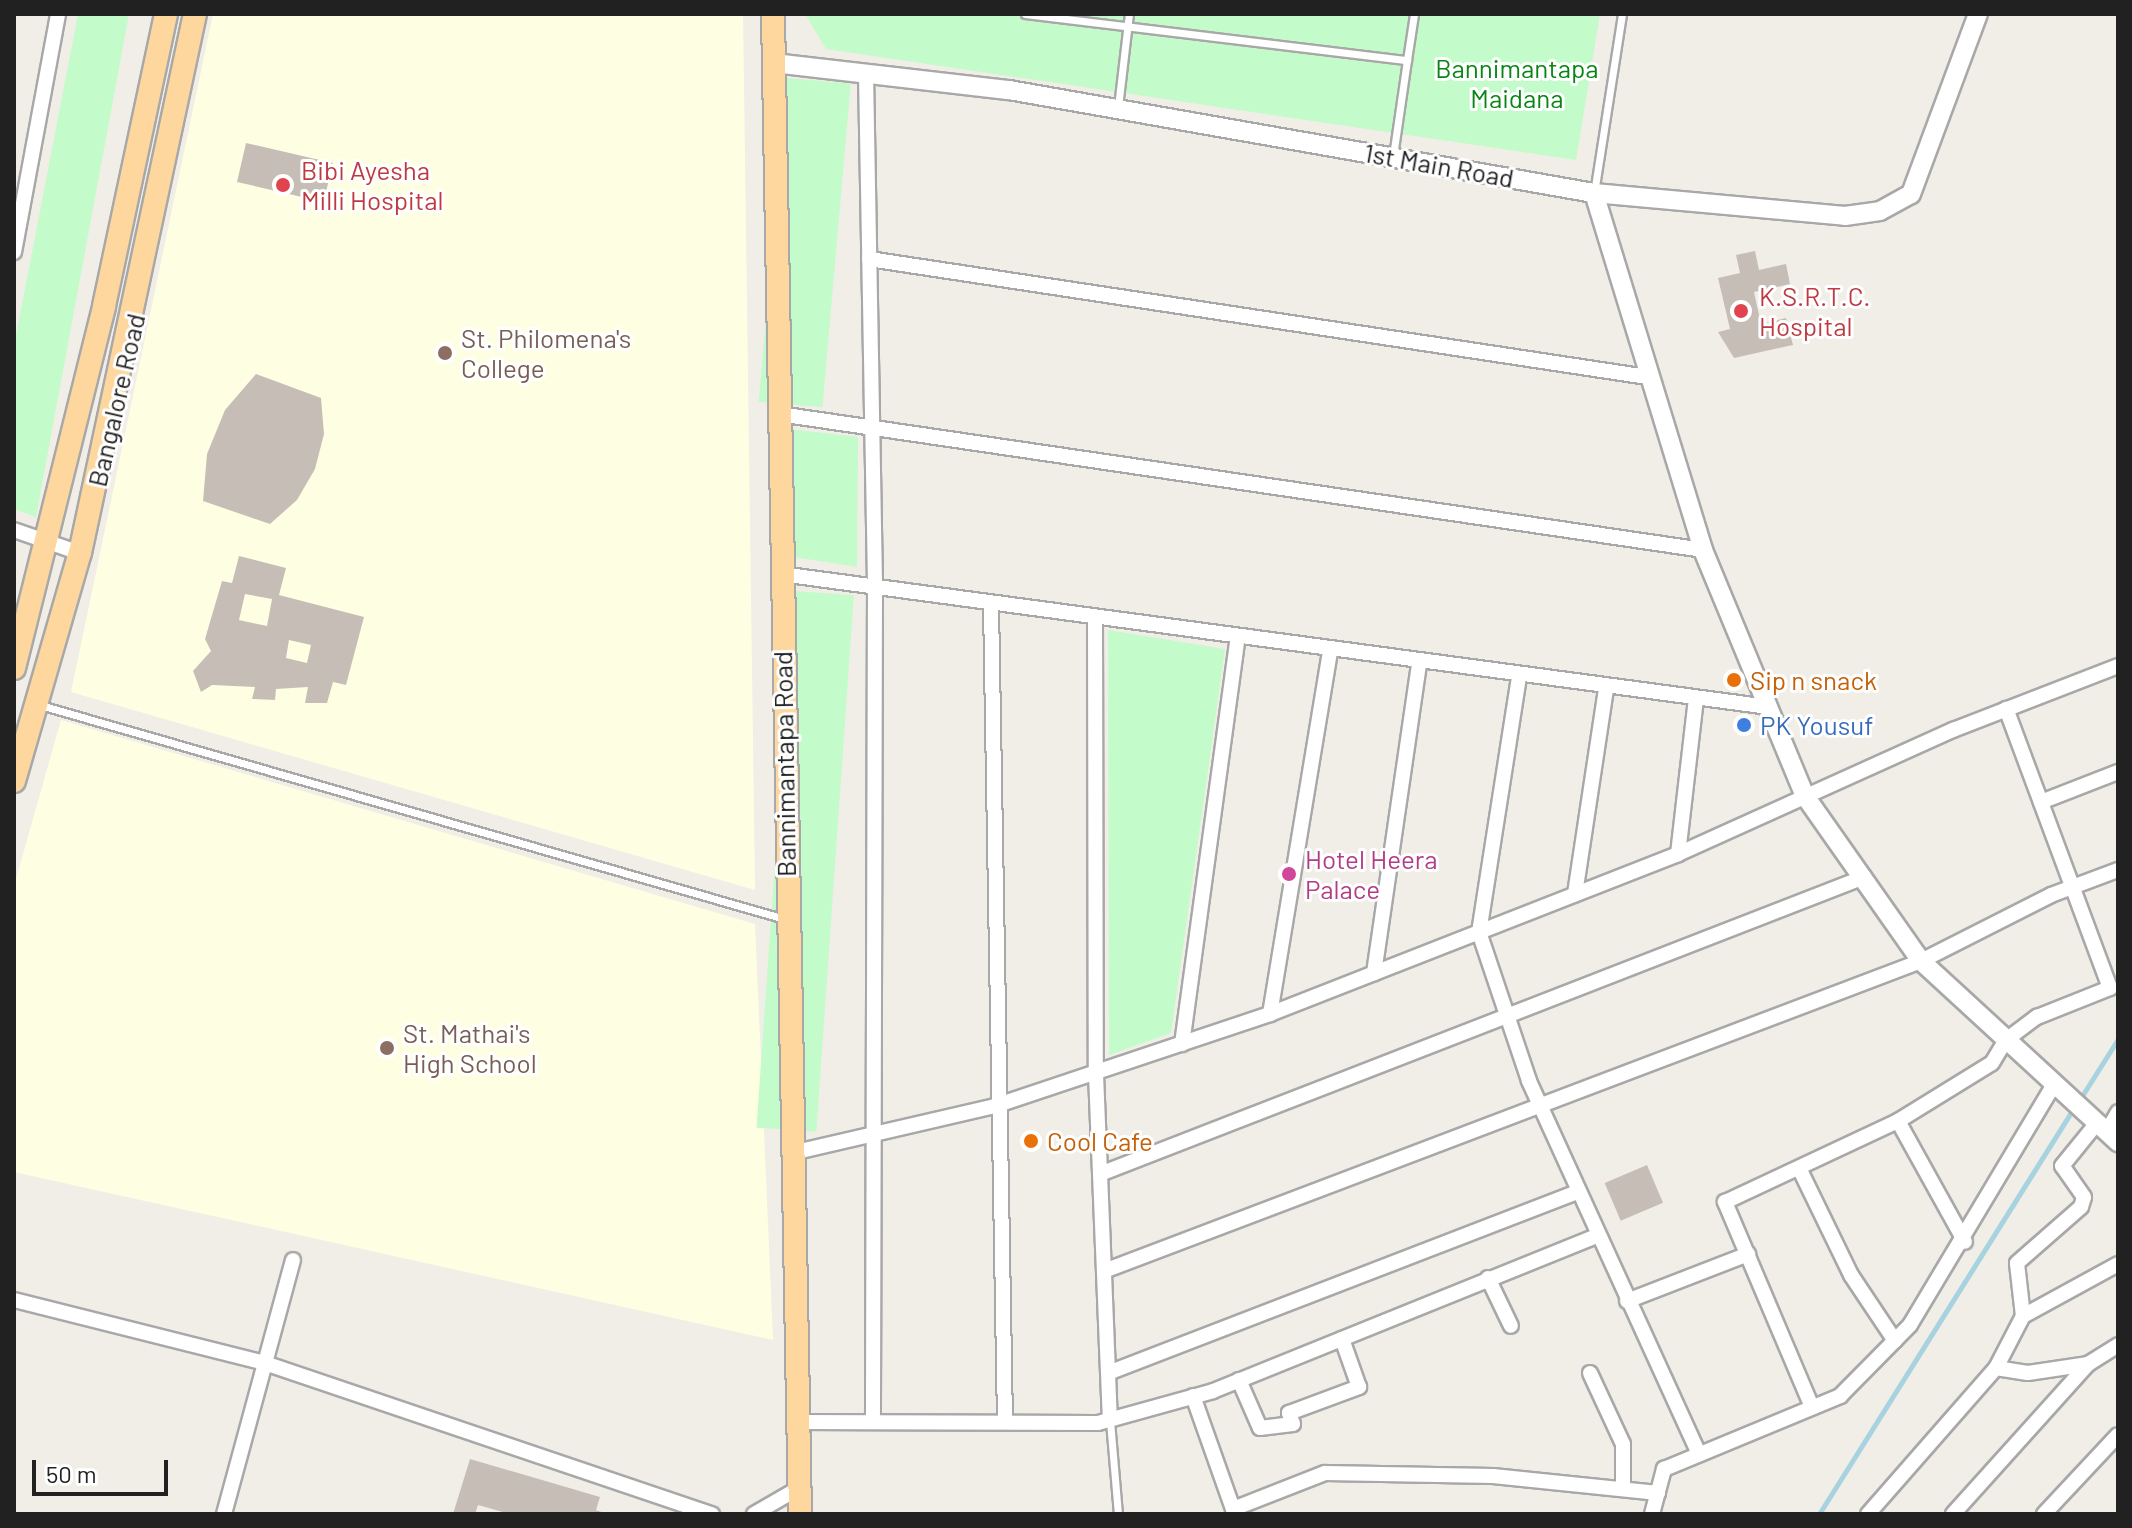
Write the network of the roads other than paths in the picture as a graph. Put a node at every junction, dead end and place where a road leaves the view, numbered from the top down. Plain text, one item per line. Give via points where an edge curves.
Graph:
1 (58, 14) edge
2 (166, 14) edge
3 (195, 14) edge
4 (773, 14) edge
5 (1025, 14) edge
6 (1129, 14) edge
7 (1414, 14) edge
8 (1622, 14) edge
9 (1978, 14) edge
10 (1127, 26) junction
11 (1407, 60) junction
12 (774, 63) junction
13 (866, 73) junction
14 (1118, 109) junction
15 (1393, 156) junction
16 (1594, 193) junction
17 (14, 252) edge
18 (869, 259) junction
19 (1647, 377) junction
20 (779, 414) junction
21 (872, 426) junction
22 (14, 530) edge
23 (49, 544) junction
24 (1703, 550) junction
25 (80, 553) junction
26 (781, 574) junction
27 (875, 585) junction
28 (991, 604) junction
29 (1095, 619) junction
30 (1237, 640) junction
31 (1330, 653) junction
32 (1419, 664) junction
33 (2118, 666) edge
34 (14, 668) edge
35 (1519, 677) junction
36 (1606, 690) junction
37 (1696, 699) junction
38 (39, 705) junction
39 (1769, 707) junction
40 (2006, 709) junction
41 (2118, 772) edge
42 (14, 781) edge
43 (1805, 796) junction
44 (2041, 802) junction
45 (1678, 854) junction
46 (2118, 870) edge
47 (1864, 877) junction
48 (2070, 888) junction
49 (1575, 894) junction
50 (787, 919) junction
51 (1479, 932) junction
52 (1921, 961) junction
53 (1374, 973) junction
54 (1270, 1014) junction
55 (1507, 1017) junction
56 (2006, 1040) junction
57 (1182, 1044) junction
58 (1096, 1074) junction
59 (2058, 1088) junction
60 (995, 1106) junction
61 (1542, 1111) junction
62 (2118, 1112) edge
63 (1898, 1121) junction
64 (2103, 1129) edge
65 (874, 1137) junction
66 (796, 1152) junction
67 (1801, 1172) junction
68 (1100, 1174) junction
69 (1577, 1192) junction
70 (1597, 1236) junction
71 (1965, 1242) junction
72 (1748, 1254) junction
73 (293, 1260) dead end
74 (2118, 1264) edge
75 (1104, 1271) junction
76 (1488, 1278) junction
77 (14, 1300) edge
78 (1627, 1301) junction
79 (2023, 1316) junction
80 (1511, 1326) dead end
81 (1342, 1339) junction
82 (1895, 1341) junction
83 (2118, 1345) edge
84 (265, 1363) junction
85 (2088, 1364) junction
86 (1996, 1368) junction
87 (1108, 1373) junction
88 (1590, 1373) dead end
89 (1239, 1380) junction
90 (1193, 1396) junction
91 (1812, 1407) junction
92 (1110, 1419) junction
93 (873, 1421) junction
94 (799, 1422) junction
95 (1005, 1422) junction
96 (2118, 1435) edge
97 (1699, 1454) junction
98 (799, 1488) junction
99 (1623, 1489) junction
100 (1655, 1504) edge
101 (224, 1514) edge
102 (712, 1514) edge
103 (754, 1514) edge
104 (800, 1514) edge
105 (1118, 1514) edge
106 (1868, 1514) edge
107 (1953, 1514) edge
108 (2044, 1514) edge

1 - 17 street
2 - 23 main road, Bangalore Road
3 - 25 main road, Bangalore Road
4 - 12 main road, Bannimantapa Road
5 - 10 lane
6 - 10 lane
7 - 11 lane
8 - 16 lane
9 - 16 street, 1st Main Road via 1911,194 1880,211 1845,216
10 - 11 lane
10 - 14 lane
11 - 15 lane
12 - 13 street, 1st Main Road
12 - 20 main road, Bannimantapa Road
13 - 14 street, 1st Main Road
13 - 18 street
14 - 15 street, 1st Main Road
15 - 16 street, 1st Main Road
16 - 19 street
18 - 19 street
18 - 21 street
19 - 24 street
20 - 21 street
20 - 26 main road, Bannimantapa Road
21 - 24 street
21 - 27 street
22 - 23 street
23 - 25 street
23 - 34 main road, Bangalore Road
24 - 39 street
25 - 38 main road, Bangalore Road
26 - 27 street
26 - 50 main road, Bannimantapa Road
27 - 28 street
27 - 65 street
28 - 29 street
28 - 60 street
29 - 30 street
29 - 58 street
30 - 31 street
30 - 57 street
31 - 32 street
31 - 54 street
32 - 35 street
32 - 53 street
33 - 40 street
35 - 36 street
35 - 51 street
36 - 37 street
36 - 49 street
37 - 39 street
37 - 45 street
38 - 42 main road, Bangalore Road
38 - 50 lane
39 - 43 street
40 - 43 street
40 - 44 street
41 - 44 street
43 - 45 street
43 - 47 street
44 - 48 street
45 - 49 street
46 - 48 street
47 - 52 street
47 - 55 street
48 - 52 street
48 - 56 street via 2110,988 2037,1017
49 - 51 street
50 - 66 main road, Bannimantapa Road
51 - 53 street
51 - 55 street
52 - 56 street
52 - 61 street
53 - 54 street
54 - 57 street
55 - 61 street
55 - 68 street
56 - 59 street
56 - 63 street via 1992,1063
57 - 58 street
58 - 60 street
58 - 68 street
59 - 64 street
59 - 71 street
60 - 65 street
60 - 95 street
61 - 69 street
61 - 75 street
62 - 64 street
63 - 67 street
63 - 71 street
64 - 79 street via 2062,1166 2084,1197 2081,1207 2017,1263
65 - 66 street
65 - 93 street
66 - 94 main road, Bannimantapa Road
67 - 72 street via 1725,1202
67 - 82 street via 1851,1275
68 - 75 street
69 - 70 street
69 - 87 street
70 - 76 street
70 - 78 street
71 - 82 street
72 - 78 street
72 - 91 street
73 - 84 street
74 - 79 street
75 - 87 street
76 - 80 street
76 - 81 street
77 - 84 street
78 - 97 street
79 - 86 street
81 - 89 street
81 - 89 street via 1359,1387 1289,1413 1293,1424 1260,1428
82 - 91 street via 1840,1396
83 - 85 street
84 - 101 street
84 - 102 street
85 - 86 street via 2028,1373
85 - 107 street
86 - 106 street
87 - 92 street
88 - 99 street via 1623,1444
89 - 90 street
90 - 92 street
90 - 99 street via 1233,1509 1325,1473 1493,1476
91 - 97 street
92 - 95 street
92 - 105 lane
93 - 94 street
93 - 95 street
94 - 98 main road, Bannimantapa Road
96 - 108 street
97 - 100 street via 1664,1469
98 - 103 street
98 - 104 main road, Bannimantapa Road
99 - 100 street

